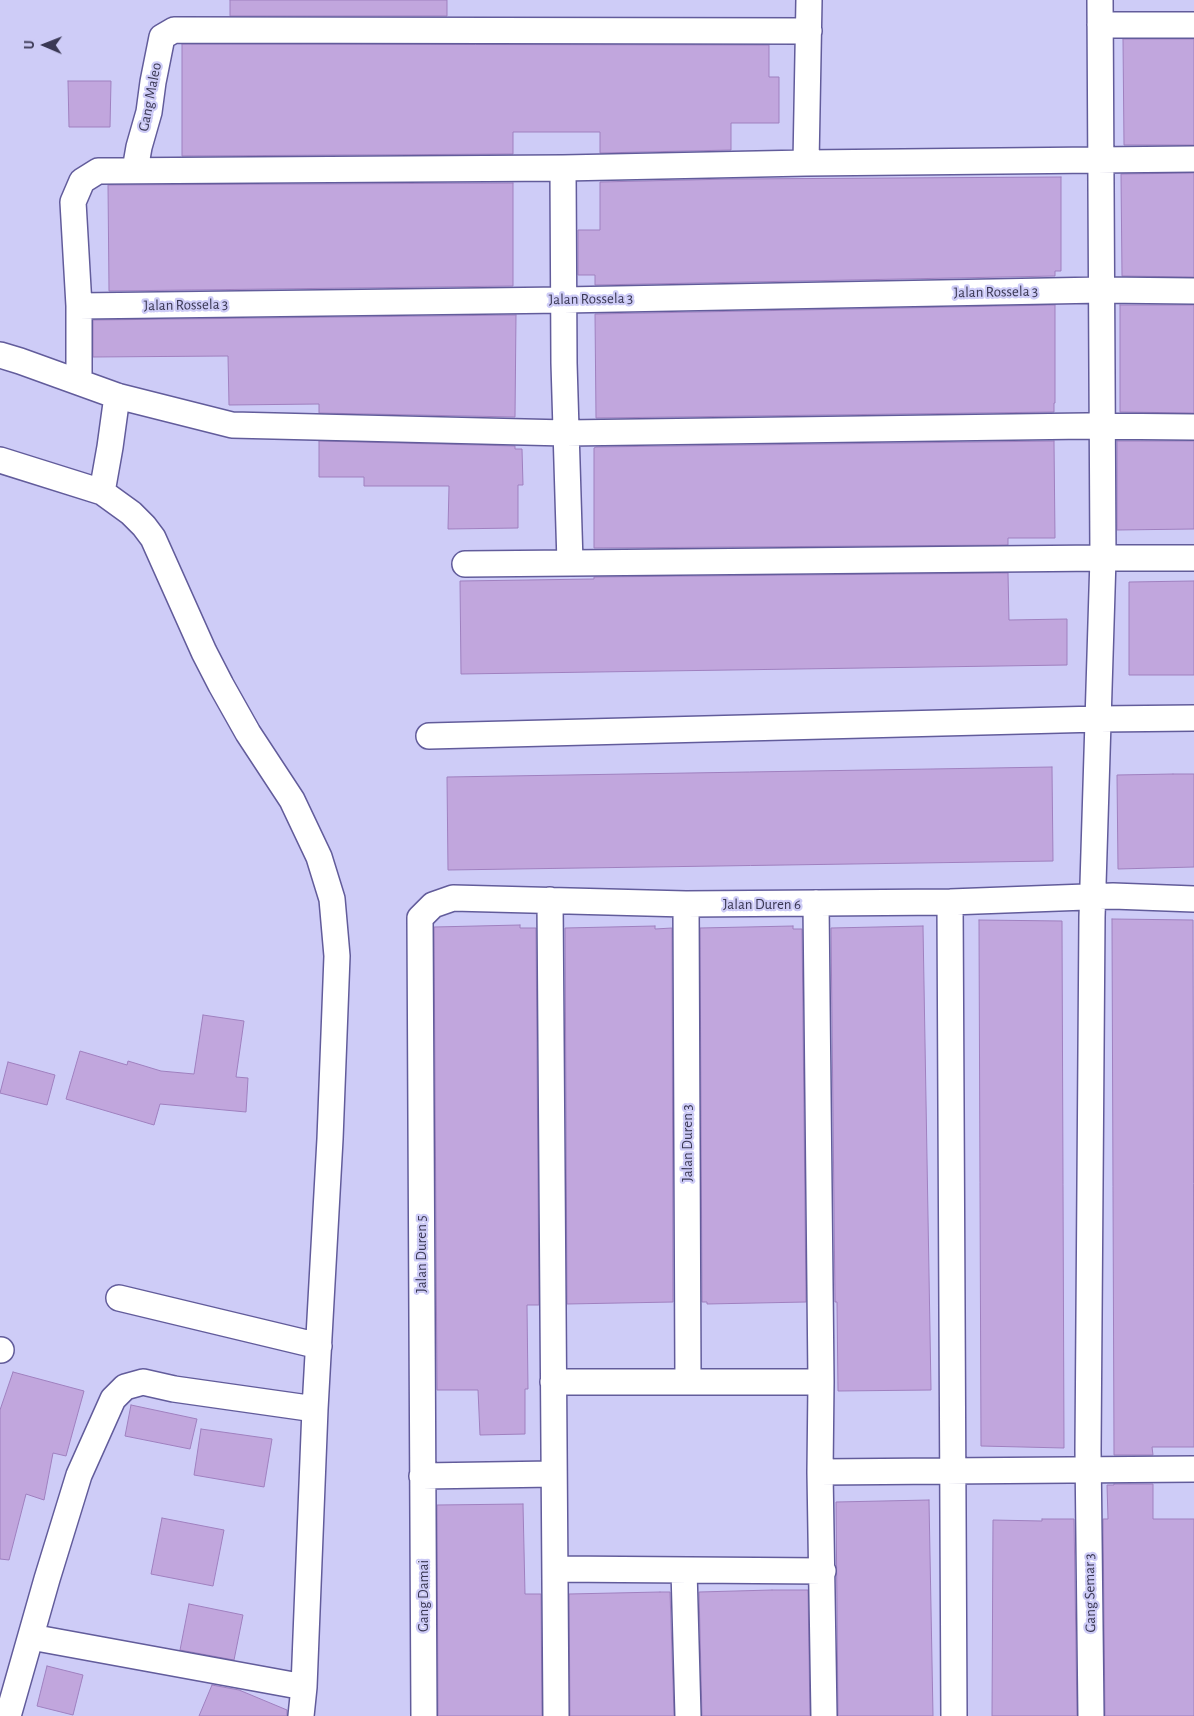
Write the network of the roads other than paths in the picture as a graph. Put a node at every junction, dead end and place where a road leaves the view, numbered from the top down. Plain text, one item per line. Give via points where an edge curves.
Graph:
1 (809, 0) edge
2 (1100, 0) edge
3 (1100, 25) junction
4 (1194, 25) edge
5 (809, 31) junction
6 (1194, 158) edge
7 (1101, 159) junction
8 (806, 163) junction
9 (563, 168) junction
10 (135, 170) junction
11 (1102, 290) junction
12 (1194, 291) edge
13 (564, 300) junction
14 (79, 306) junction
15 (0, 355) edge
16 (79, 382) junction
17 (117, 396) junction
18 (1103, 426) junction
19 (1194, 427) edge
20 (566, 433) junction
21 (0, 460) edge
22 (102, 492) junction
23 (1103, 558) junction
24 (1194, 558) edge
25 (570, 563) junction
26 (465, 564) dead end
27 (1194, 718) edge
28 (1099, 719) junction
29 (428, 736) dead end
30 (1092, 898) junction
31 (1194, 899) edge
32 (550, 900) junction
33 (950, 902) junction
34 (816, 903) junction
35 (686, 904) junction
36 (433, 905) joint
37 (119, 1298) dead end
38 (319, 1346) junction
39 (553, 1382) junction
40 (688, 1382) junction
41 (821, 1382) junction
42 (315, 1409) junction
43 (1194, 1468) edge
44 (1088, 1469) junction
45 (952, 1471) junction
46 (820, 1472) junction
47 (554, 1474) junction
48 (422, 1476) junction
49 (555, 1569) junction
50 (684, 1570) junction
51 (823, 1571) junction
52 (31, 1636) junction
53 (304, 1687) junction
54 (8, 1716) edge
55 (301, 1716) edge
56 (424, 1716) edge
57 (556, 1716) edge
58 (688, 1716) edge
59 (824, 1716) edge
60 (954, 1716) edge
61 (1091, 1716) edge

1 - 5 street
2 - 3 street, Gang Semar 3
3 - 4 street
3 - 7 street, Gang Semar 3
5 - 8 street
5 - 10 street, Gang Maleo via 174,30 162,37
6 - 7 street
7 - 8 street
7 - 11 street, Gang Semar 3
8 - 9 street
9 - 10 street
9 - 13 street
10 - 14 street via 98,171 82,180 73,202
11 - 12 street, Jalan Rossela 3
11 - 13 street, Jalan Rossela 3
11 - 18 street, Gang Semar 3
13 - 14 street, Jalan Rossela 3
13 - 20 street
14 - 16 street
15 - 16 street
16 - 17 street
17 - 20 street via 232,425
17 - 22 street
18 - 19 street
18 - 20 street
18 - 23 street, Gang Semar 3
20 - 25 street
21 - 22 street
22 - 38 street via 132,514 153,538 221,686 292,800 319,857 332,899 337,956
23 - 24 street
23 - 25 street
23 - 28 street, Gang Semar 3
25 - 26 street
27 - 28 street
28 - 29 street
28 - 30 street, Gang Semar 3
30 - 31 street, Jalan Duren 6
30 - 33 street, Jalan Duren 6
30 - 44 street, Gang Semar 3
32 - 35 street, Jalan Duren 6
32 - 36 street, Jalan Duren 6 via 453,898
32 - 39 street
33 - 34 street, Jalan Duren 6
33 - 45 street
34 - 35 street, Jalan Duren 6
34 - 41 street
35 - 40 street, Jalan Duren 3
36 - 48 street, Jalan Duren 5 via 420,918
37 - 38 street
38 - 42 street
39 - 40 street
39 - 47 street
40 - 41 street
41 - 46 street
42 - 52 street via 143,1382 126,1387 113,1399 79,1475
42 - 53 street
43 - 44 street
44 - 45 street
44 - 61 street, Gang Semar 3
45 - 46 street
45 - 60 street
46 - 51 street
47 - 48 street
47 - 49 street
48 - 56 street, Gang Damai
49 - 50 street
49 - 57 street
50 - 51 street
50 - 58 street
51 - 59 street
52 - 53 street
52 - 54 street
53 - 55 street

